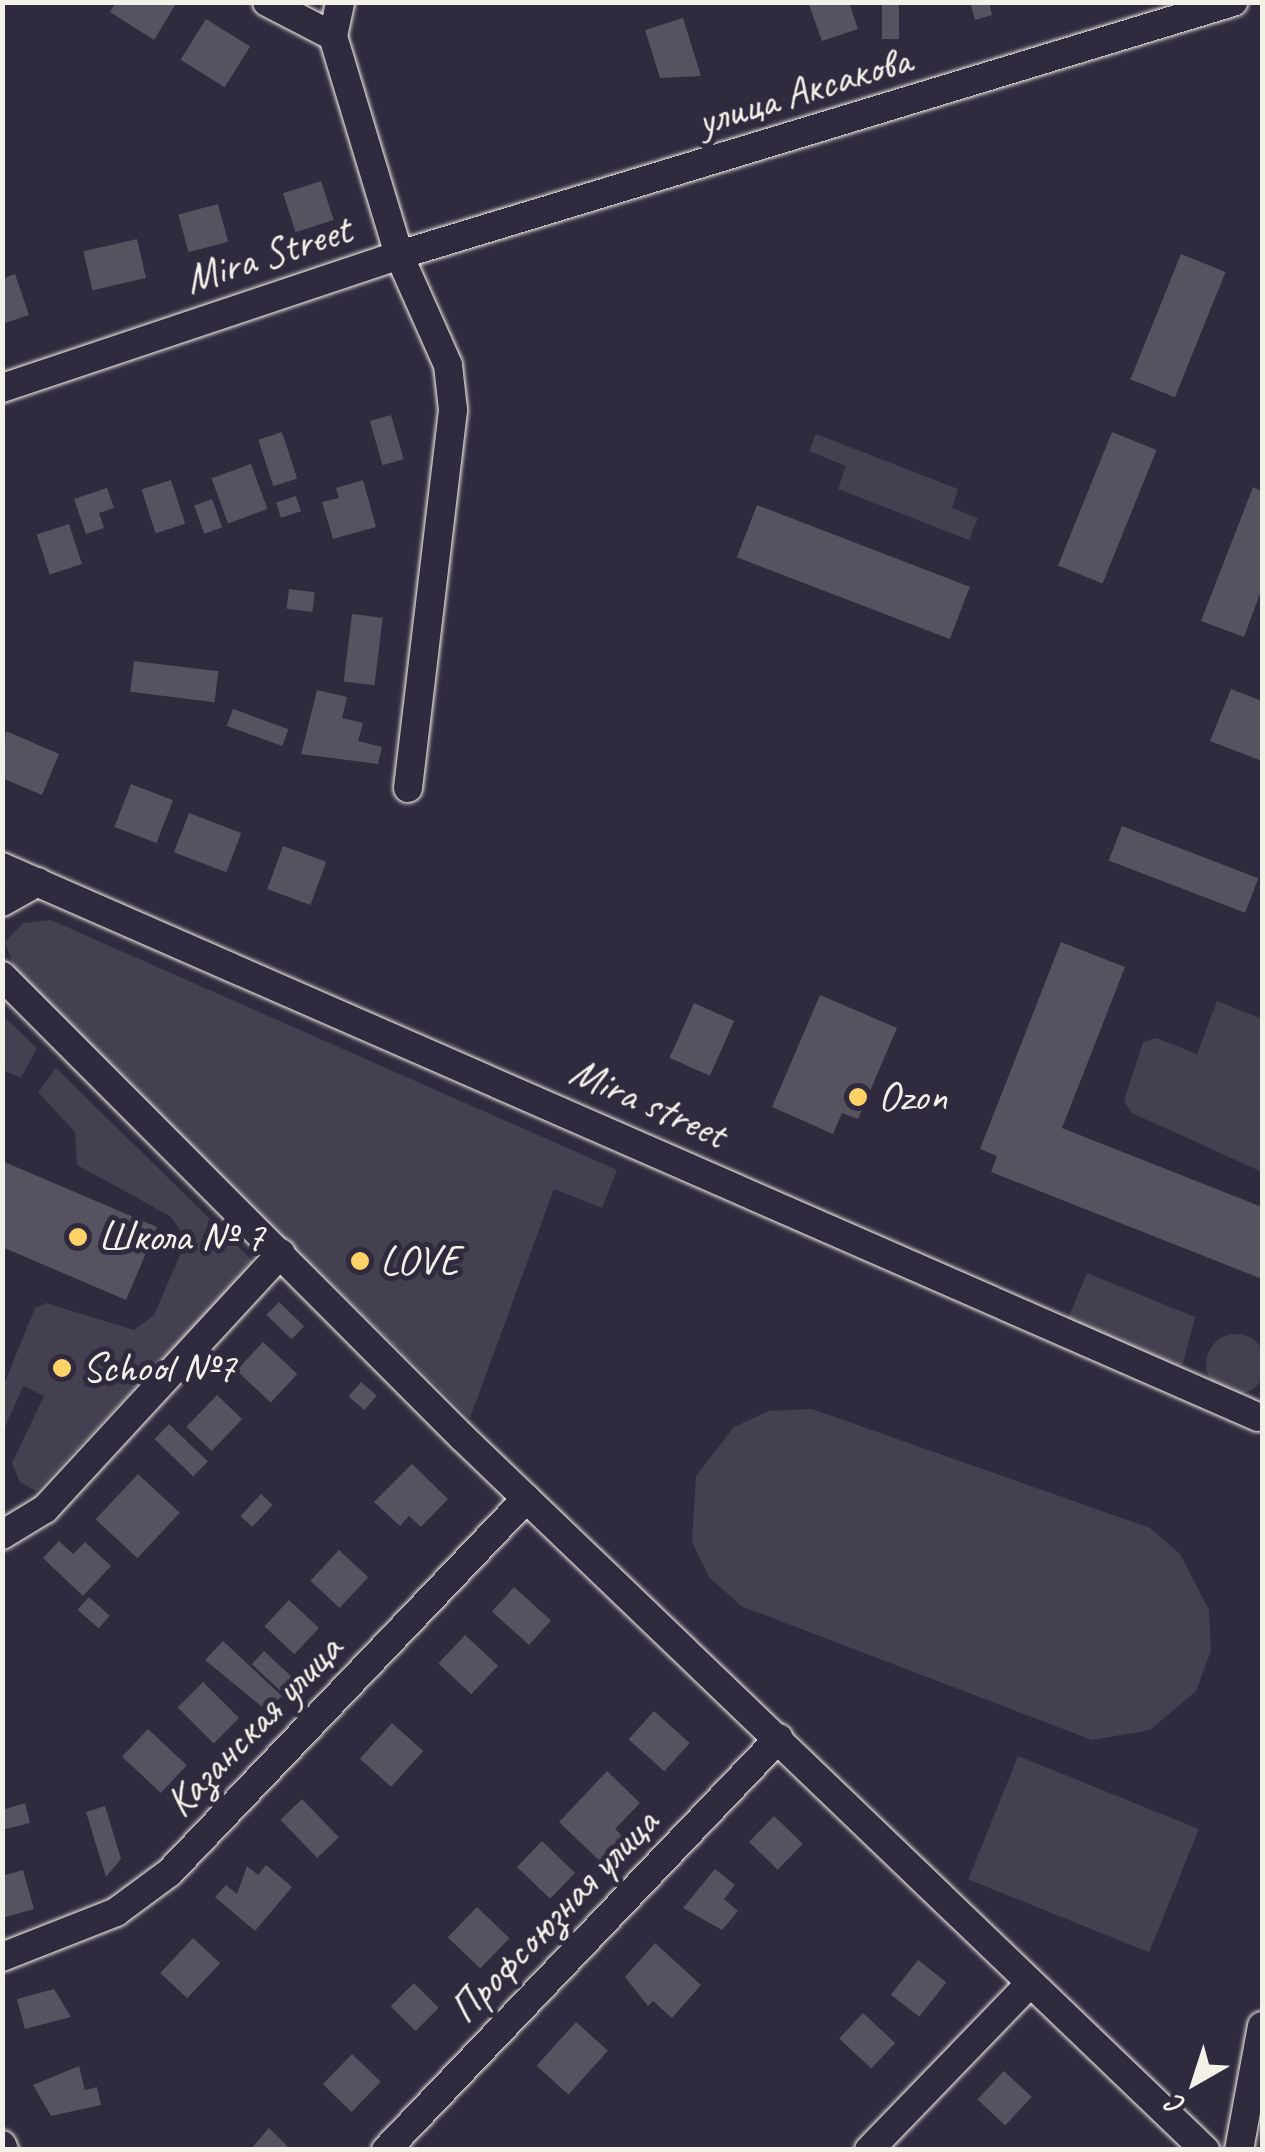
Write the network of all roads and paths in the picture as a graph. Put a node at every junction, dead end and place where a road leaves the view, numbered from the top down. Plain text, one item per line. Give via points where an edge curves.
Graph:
1 (267, 2) edge
2 (1232, 2) edge
3 (341, 13) edge
4 (399, 255) junction
5 (2, 388) edge
6 (408, 788) dead end
7 (2, 867) edge
8 (38, 882) junction
9 (2, 902) edge
10 (2, 976) edge
11 (281, 1253) junction
12 (1261, 1416) edge
13 (526, 1499) junction
14 (2, 1534) edge
15 (779, 1738) junction
16 (2, 1957) edge
17 (1030, 1983) junction
18 (1262, 2026) edge
19 (386, 2150) edge
20 (869, 2150) edge
21 (1204, 2150) edge
22 (1240, 2150) edge

1 - 3 street
2 - 4 street, улица Аксакова
3 - 4 street, Mira Street
4 - 5 street, Mira Street
4 - 6 street via 448,365 454,410
7 - 8 street, Mira street
8 - 9 street
8 - 12 street, Mira street
10 - 11 street
11 - 13 street
11 - 14 street via 45,1509
13 - 15 street
13 - 16 street, Казанская улица via 170,1872 116,1912
15 - 17 street
15 - 19 street, Профсоюзная улица
17 - 20 street
17 - 21 street
18 - 22 street

